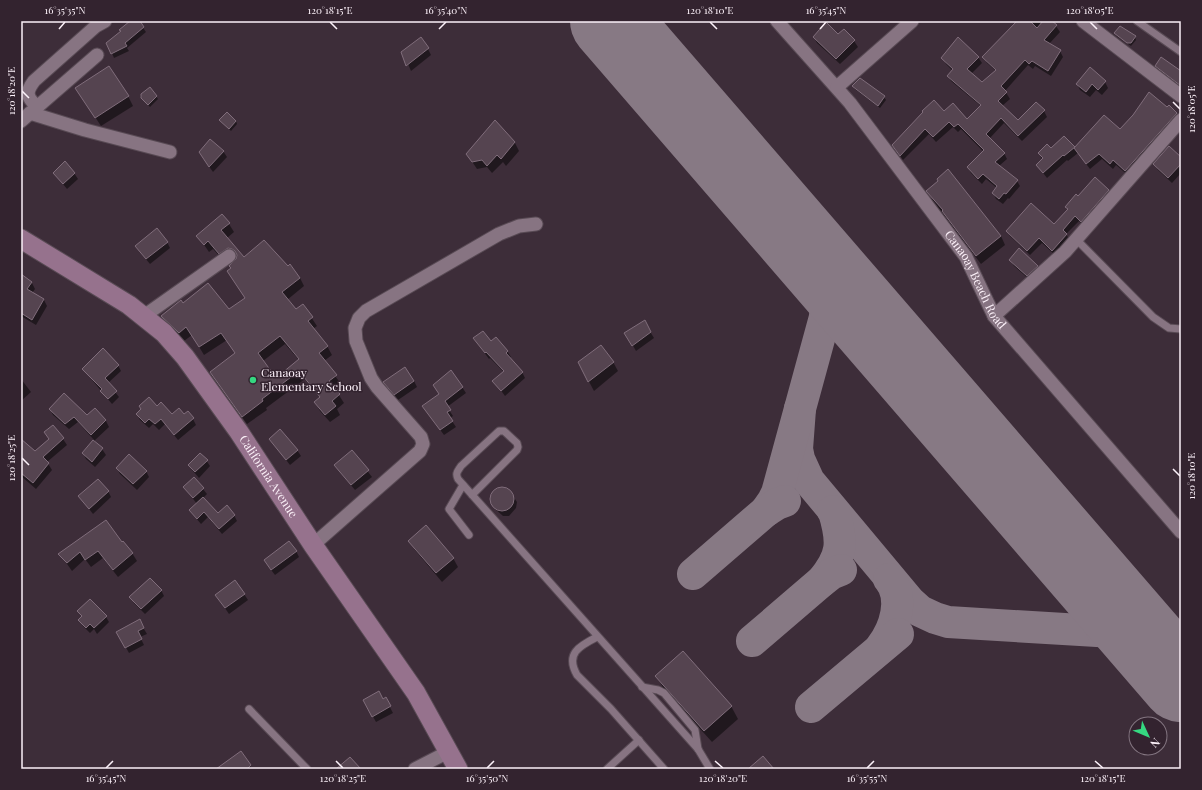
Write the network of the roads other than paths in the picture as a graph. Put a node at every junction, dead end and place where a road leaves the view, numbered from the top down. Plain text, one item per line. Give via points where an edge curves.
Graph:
1 (105, 21) edge
2 (777, 21) edge
3 (912, 21) edge
4 (1083, 21) edge
5 (1137, 21) edge
6 (1181, 52) edge
7 (98, 54) dead end
8 (837, 87) junction
9 (1181, 96) edge
10 (29, 113) edge
11 (1181, 120) edge
12 (170, 152) dead end
13 (536, 224) dead end
14 (1076, 238) junction
15 (21, 239) edge
16 (228, 256) dead end
17 (144, 316) junction
18 (994, 316) junction
19 (1181, 329) edge
20 (463, 485) junction
21 (472, 495) junction
22 (1181, 532) edge
23 (469, 535) dead end
24 (313, 545) junction
25 (598, 638) junction
26 (642, 687) junction
27 (249, 709) dead end
28 (639, 740) junction
29 (698, 749) junction
30 (448, 752) junction
31 (307, 769) edge
32 (416, 769) edge
33 (458, 769) edge
34 (607, 769) edge
35 (664, 769) edge
36 (710, 769) edge

1 - 10 street via 96,26 29,87
2 - 8 street, Canaoay Beach Road
3 - 8 street
4 - 9 street
5 - 6 lane
7 - 10 street
8 - 18 street, Canaoay Beach Road via 966,257
10 - 12 street
11 - 14 street
13 - 24 street via 519,226 499,234 366,311 359,318 355,328 356,341 371,378 390,404 421,437 423,444 420,451
14 - 18 street via 1065,252
14 - 19 lane via 1153,317 1169,328
15 - 17 street, California Avenue
16 - 17 street
17 - 24 street, California Avenue via 164,333 200,376
18 - 22 street, Canaoay Beach Road
20 - 21 lane
20 - 21 lane via 456,475 457,471 499,431 504,431 517,443 517,450
20 - 23 lane via 449,509
21 - 25 lane
24 - 30 street, California Avenue via 416,693
25 - 26 lane
25 - 28 lane via 579,647 574,653 574,669
26 - 29 lane
26 - 29 lane via 664,694 695,730
27 - 31 lane
28 - 34 lane
28 - 35 lane
29 - 36 lane
30 - 32 street
30 - 33 street, California Avenue

